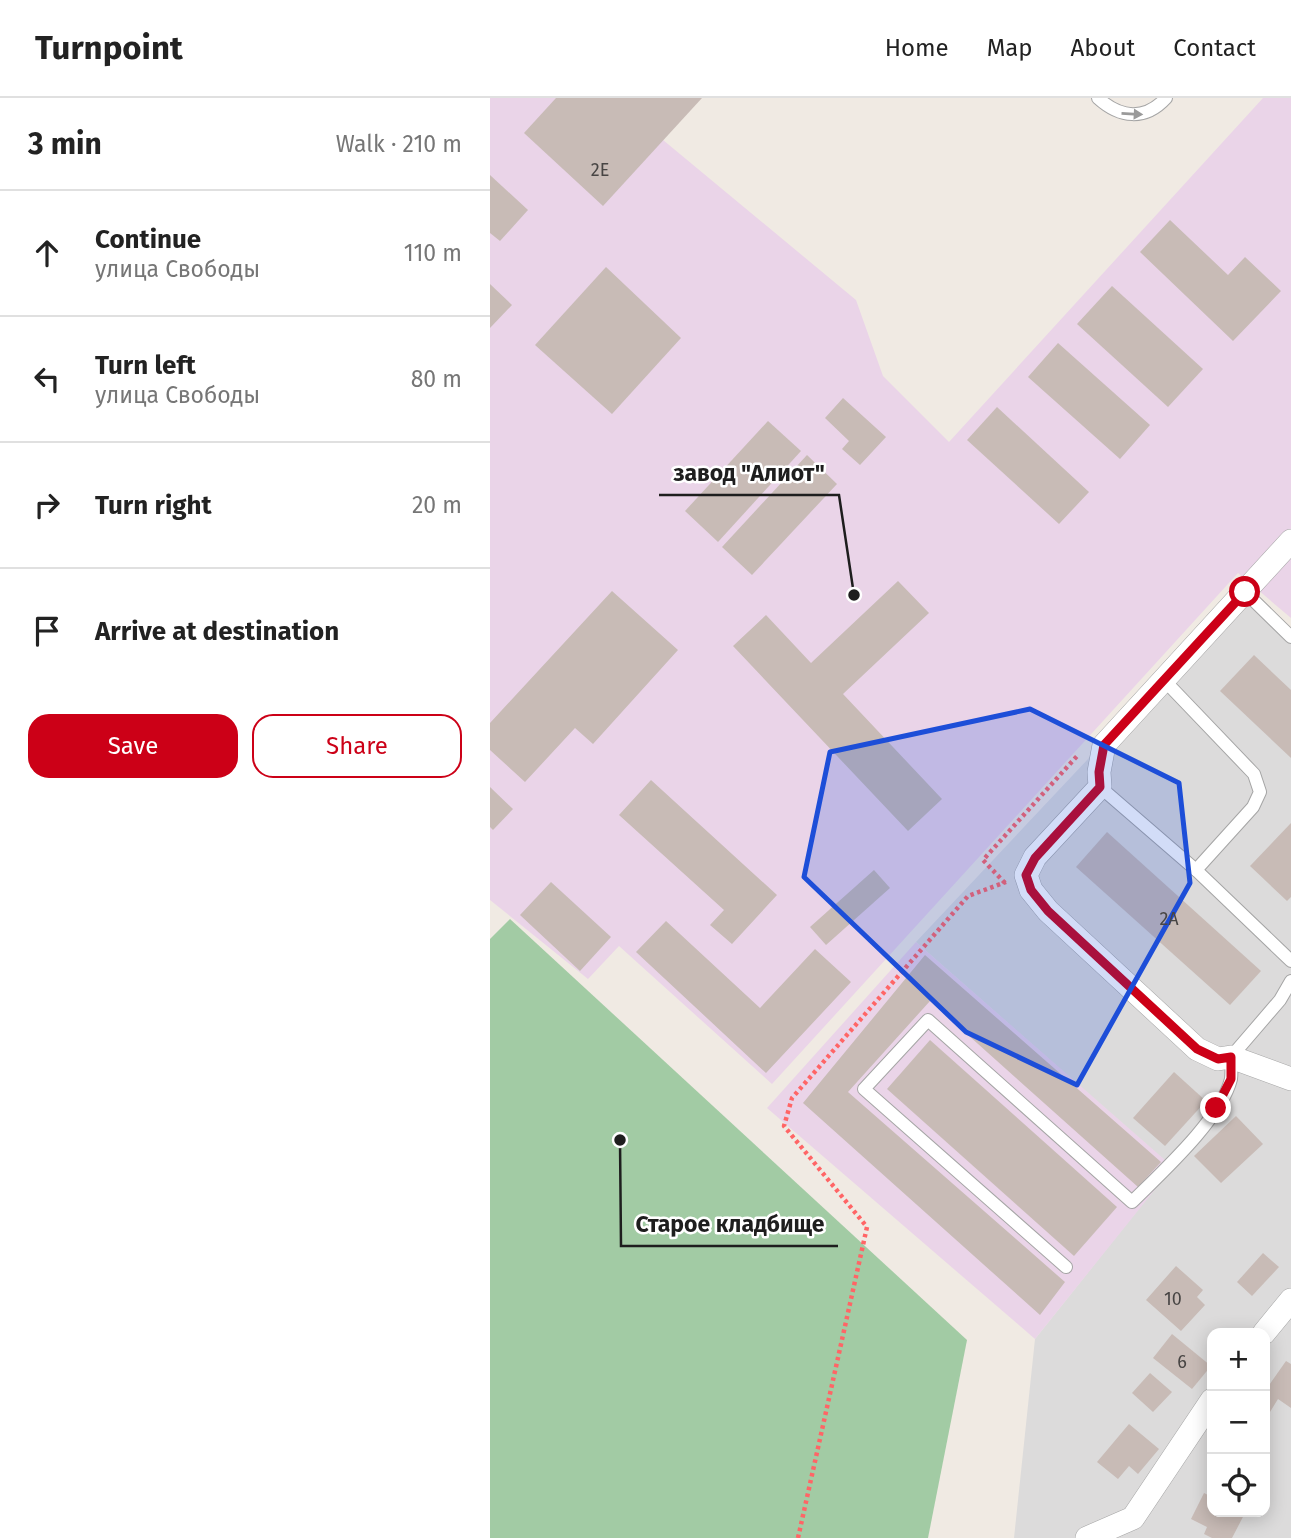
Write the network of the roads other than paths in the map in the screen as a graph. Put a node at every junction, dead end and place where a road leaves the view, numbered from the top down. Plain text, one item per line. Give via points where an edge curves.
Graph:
1 (1098, 98) edge
2 (1166, 98) edge
3 (1291, 541) edge
4 (1245, 592) junction
5 (1291, 637) edge
6 (1164, 680) junction
7 (1100, 787) junction
8 (1196, 870) junction
9 (1291, 961) edge
10 (1291, 981) edge
11 (1231, 1057) junction
12 (1291, 1079) edge
13 (1066, 1267) dead end
14 (1291, 1300) edge
15 (1269, 1328) edge
16 (1207, 1407) edge
17 (1087, 1538) edge

1 -> 2 lane via 1124,115 1143,115
3 - 4 street
4 - 5 lane
4 - 6 street
6 - 7 street via 1104,745
6 - 8 lane via 1254,774 1260,792 1253,807
7 - 8 lane
7 - 11 street via 1035,858 1026,875 1031,890 1197,1049 1218,1059
8 - 9 lane
10 - 11 lane
11 - 12 street
11 - 13 lane via 1231,1079 1216,1108 1132,1202 928,1020 864,1089
14 - 15 street
16 - 17 street via 1133,1518

